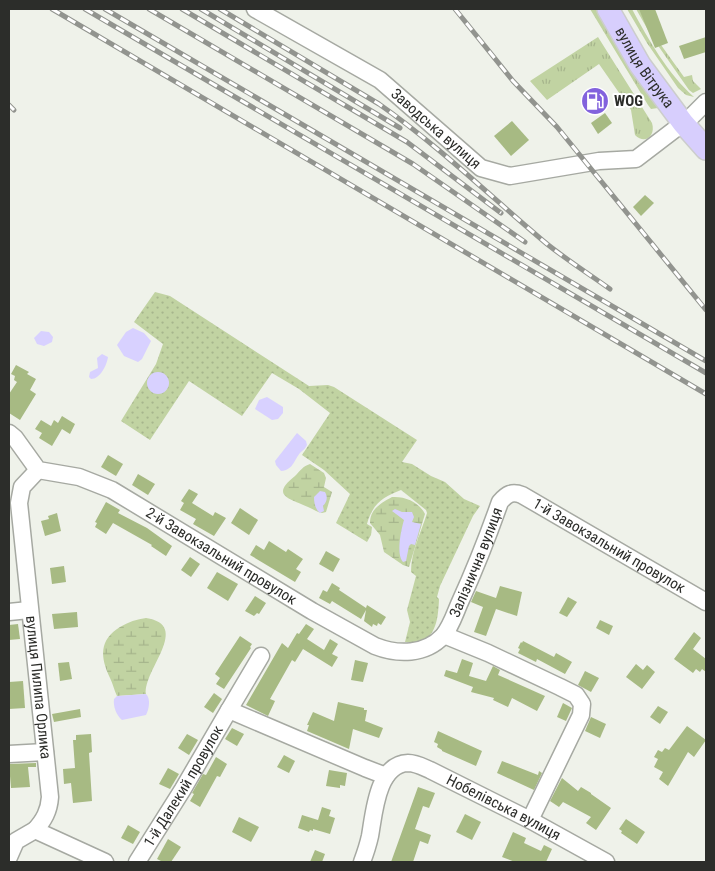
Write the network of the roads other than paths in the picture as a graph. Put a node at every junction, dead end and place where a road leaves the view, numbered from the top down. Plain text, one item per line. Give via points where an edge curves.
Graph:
1 (255, 9) edge
2 (608, 9) edge
3 (617, 9) edge
4 (706, 102) edge
5 (687, 120) junction
6 (706, 134) edge
7 (706, 148) edge
8 (9, 433) edge
9 (38, 470) junction
10 (15, 488) edge
11 (510, 493) joint
12 (706, 602) edge
13 (29, 610) junction
14 (9, 612) edge
15 (444, 635) junction
16 (262, 656) dead end
17 (229, 710) junction
18 (45, 752) junction
19 (9, 754) edge
20 (386, 776) junction
21 (530, 820) junction
22 (35, 830) junction
23 (9, 857) edge
24 (105, 862) edge
25 (137, 862) edge
26 (362, 862) edge
27 (606, 862) edge

1 - 5 street, Заводська вулиця via 380,80 480,168 510,176 599,161 636,159
2 - 5 main road, вулиця Вітрука via 640,65
3 - 5 main road, вулиця Вітрука
4 - 5 street, Заводська вулиця
5 - 6 main road
5 - 7 main road
8 - 9 street
9 - 10 street, вулиця Пилипа Орлика
9 - 15 street, 2-й Завокзальний провулок via 79,477 112,490 375,646 411,652 435,643
10 - 13 street, вулиця Пилипа Орлика
11 - 12 street, 1-й Завокзальний провулок via 522,495
11 - 15 street, Залізнична вулиця via 500,502
13 - 14 street
13 - 18 street, вулиця Пилипа Орлика
15 - 21 street via 560,687 576,695 582,704 581,715
16 - 17 street, 1-й Далекий провулок
17 - 20 street, 1-й Далекий провулок
17 - 25 street, 1-й Далекий провулок
18 - 19 street
18 - 22 street, вулиця Пилипа Орлика via 49,807
20 - 21 street, Нобелівська вулиця via 399,766 417,764
20 - 26 street
21 - 27 street, Нобелівська вулиця
22 - 23 street via 16,841
22 - 24 street

